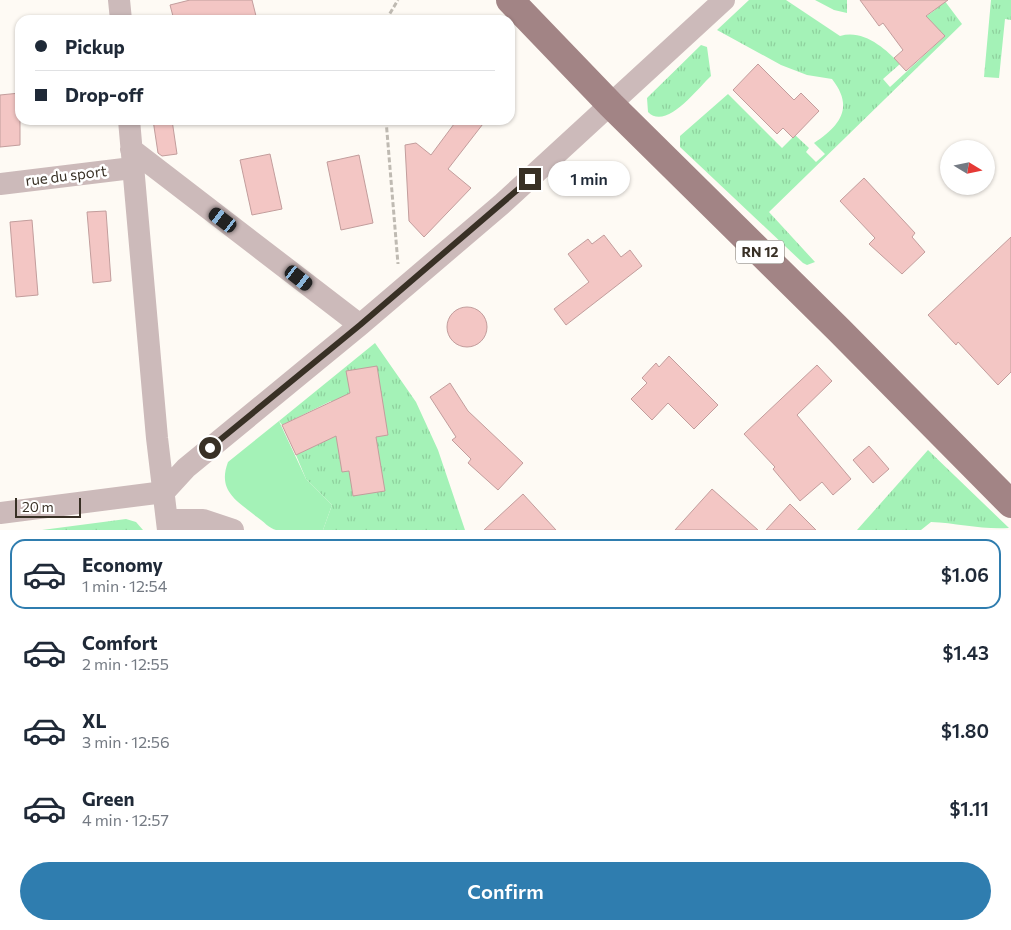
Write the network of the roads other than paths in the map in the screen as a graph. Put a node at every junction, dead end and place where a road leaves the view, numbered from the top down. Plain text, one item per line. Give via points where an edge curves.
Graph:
1 (120, 0) edge
2 (510, 0) edge
3 (724, 0) edge
4 (121, 15) edge
5 (611, 105) junction
6 (129, 125) edge
7 (132, 159) junction
8 (0, 184) edge
9 (360, 325) junction
10 (164, 492) junction
11 (1011, 504) edge
12 (0, 512) edge
13 (167, 525) edge
14 (233, 530) edge

1 - 4 street
2 - 5 main road, RN 12
3 - 5 street
5 - 9 street via 503,203
5 - 11 main road, RN 12
6 - 7 street
7 - 8 street, rue du sport
7 - 9 street
7 - 10 street
9 - 10 street via 186,468
10 - 12 street
10 - 13 street
13 - 14 street via 203,520

